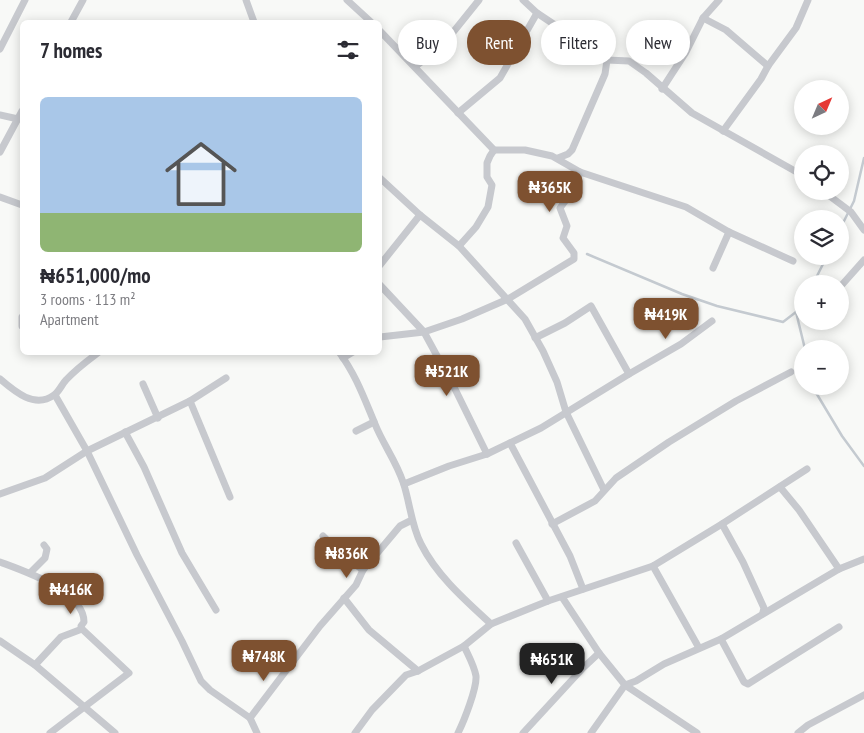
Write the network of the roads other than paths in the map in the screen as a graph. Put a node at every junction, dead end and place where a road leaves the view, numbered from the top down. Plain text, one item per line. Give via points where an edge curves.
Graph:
1 (25, 0) edge
2 (83, 0) edge
3 (246, 0) edge
4 (347, 0) edge
5 (480, 0) edge
6 (523, 0) edge
7 (719, 0) edge
8 (808, 0) edge
9 (537, 13) junction
10 (703, 18) junction
11 (72, 20) edge
12 (253, 20) edge
13 (369, 20) edge
14 (548, 20) edge
15 (382, 33) edge
16 (0, 49) edge
17 (616, 60) edge
18 (606, 65) edge
19 (416, 66) junction
20 (768, 66) junction
21 (662, 89) junction
22 (458, 113) junction
23 (20, 115) edge
24 (0, 116) edge
25 (18, 119) junction
26 (723, 132) junction
27 (494, 150) junction
28 (0, 152) edge
29 (558, 158) junction
30 (794, 171) edge
31 (580, 172) junction
32 (382, 180) edge
33 (0, 197) edge
34 (835, 200) edge
35 (20, 204) edge
36 (420, 215) junction
37 (864, 230) edge
38 (729, 232) junction
39 (459, 246) junction
40 (793, 260) dead end
41 (864, 260) edge
42 (382, 262) edge
43 (713, 268) dead end
44 (849, 277) edge
45 (382, 287) edge
46 (508, 299) junction
47 (712, 321) dead end
48 (424, 332) junction
49 (382, 337) edge
50 (536, 338) junction
51 (95, 355) edge
52 (341, 355) edge
53 (791, 372) dead end
54 (629, 374) junction
55 (226, 378) dead end
56 (0, 380) edge
57 (143, 384) dead end
58 (55, 395) junction
59 (190, 401) junction
60 (566, 412) junction
61 (158, 418) junction
62 (374, 422) junction
63 (356, 431) dead end
64 (125, 432) junction
65 (510, 444) junction
66 (87, 451) junction
67 (487, 454) junction
68 (807, 469) dead end
69 (404, 484) junction
70 (780, 487) junction
71 (604, 490) junction
72 (0, 494) edge
73 (230, 497) dead end
74 (412, 520) junction
75 (552, 524) junction
76 (722, 524) junction
77 (323, 536) dead end
78 (516, 543) dead end
79 (44, 545) dead end
80 (864, 560) edge
81 (0, 562) edge
82 (653, 566) junction
83 (840, 569) junction
84 (363, 570) junction
85 (30, 573) junction
86 (583, 589) junction
87 (562, 597) junction
88 (344, 598) junction
89 (548, 601) junction
90 (216, 610) dead end
91 (763, 612) junction
92 (491, 624) junction
93 (839, 627) dead end
94 (82, 629) junction
95 (720, 638) junction
96 (0, 641) edge
97 (464, 646) junction
98 (699, 648) junction
99 (599, 654) junction
100 (35, 665) junction
101 (418, 671) junction
102 (625, 685) junction
103 (864, 695) edge
104 (83, 707) junction
105 (250, 718) junction
106 (50, 733) edge
107 (115, 733) edge
108 (257, 733) edge
109 (355, 733) edge
110 (458, 733) edge
111 (523, 733) edge
112 (592, 733) edge
113 (697, 733) edge
114 (798, 733) edge

1 - 16 street
2 - 11 street
3 - 12 street
4 - 13 street
5 - 19 street via 442,46
6 - 9 street
7 - 10 street
8 - 20 street via 796,28
9 - 14 street
9 - 22 street via 500,78
10 - 20 street via 726,30
10 - 21 street
15 - 19 street
17 - 21 street via 629,61
18 - 29 street via 572,150
19 - 22 street
20 - 26 street
21 - 26 street
22 - 27 street
23 - 25 street
24 - 25 street
25 - 28 street
26 - 30 street
27 - 29 street via 525,150
27 - 39 street via 487,163 487,176 492,185 488,207
29 - 31 street
31 - 38 street via 686,207
31 - 46 street via 560,208 567,226 563,238 574,259
32 - 36 street
33 - 35 street
34 - 37 street via 851,212
36 - 39 street
36 - 42 street
38 - 40 street
38 - 43 street
39 - 46 street
41 - 44 street
45 - 48 street
46 - 48 street
46 - 50 street via 525,318
47 - 54 street via 681,344
48 - 49 street
48 - 67 street
50 - 54 street via 591,306
50 - 60 street via 557,382
51 - 58 street via 66,380
52 - 62 street
53 - 71 street via 669,442 616,478
54 - 60 street
55 - 59 street
56 - 58 street via 26,398 38,401
57 - 61 street
58 - 66 street
59 - 61 street
59 - 73 street
60 - 65 street
60 - 71 street
61 - 64 street
62 - 63 street
62 - 69 street
64 - 66 street
64 - 90 street via 182,553
65 - 67 street
65 - 75 street
66 - 72 street via 46,478
66 - 105 street via 200,682
67 - 69 street
68 - 70 street
69 - 74 street
70 - 76 street
70 - 83 street
71 - 75 street via 595,501
74 - 84 street via 400,526
74 - 92 street via 420,543 441,574
75 - 86 street
76 - 82 street
76 - 91 street via 743,562
77 - 84 street
78 - 89 street
79 - 85 street via 47,549 45,558
80 - 83 street
81 - 85 street
82 - 86 street
82 - 98 street
83 - 91 street
84 - 88 street via 356,586
85 - 94 street via 66,592 82,613
86 - 87 street
87 - 89 street
87 - 99 street
88 - 101 street via 369,630
88 - 105 street
89 - 92 street
91 - 95 street
92 - 97 street
93 - 95 street via 748,684
94 - 100 street via 61,637
94 - 104 street via 128,673
95 - 98 street
96 - 100 street
97 - 101 street
97 - 110 street via 476,678
98 - 102 street
99 - 102 street
99 - 111 street
100 - 104 street
101 - 109 street via 406,675
102 - 112 street
102 - 113 street
103 - 114 street
104 - 106 street
104 - 107 street
105 - 108 street

